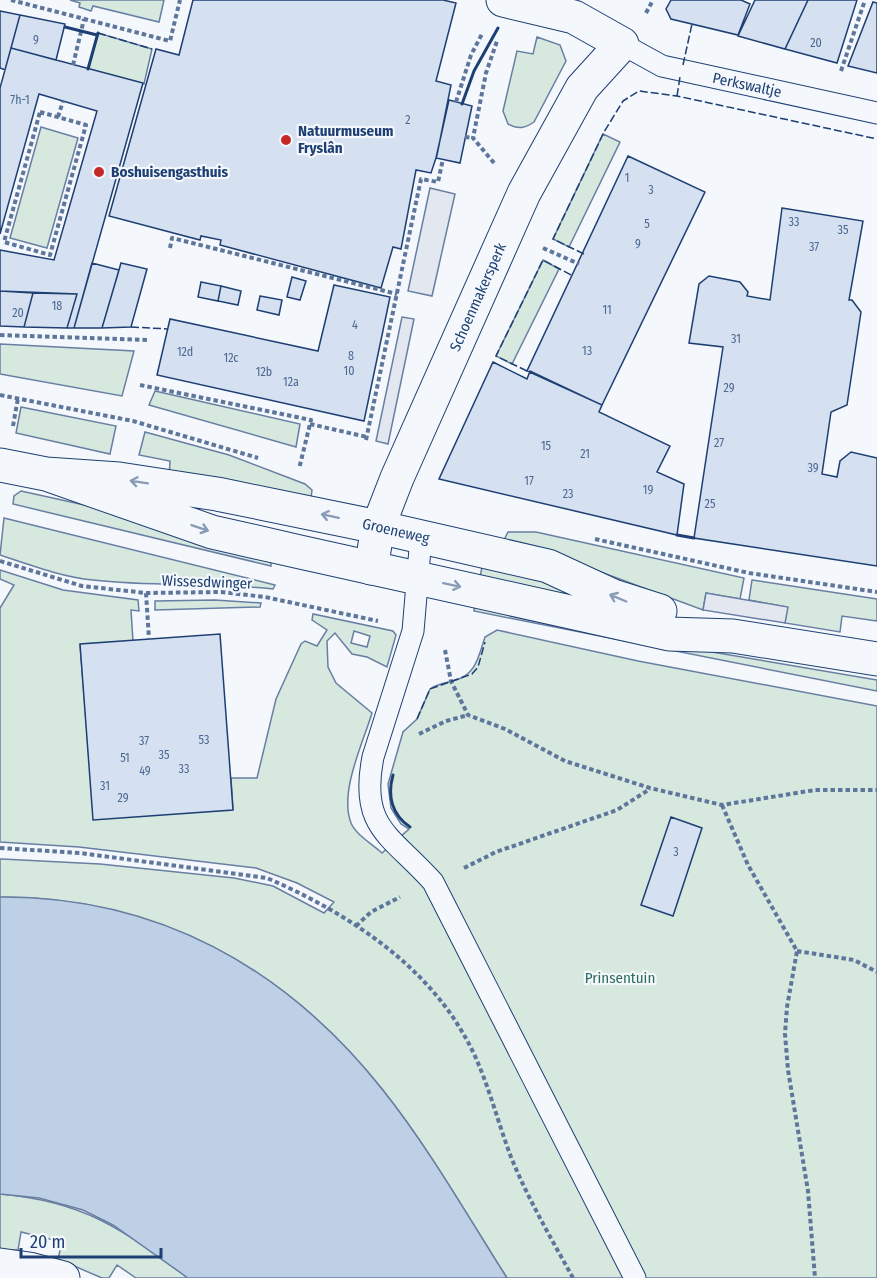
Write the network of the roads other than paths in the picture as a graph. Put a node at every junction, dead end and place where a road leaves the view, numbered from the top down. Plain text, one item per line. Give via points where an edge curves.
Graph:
1 (512, 2) edge
2 (622, 44) junction
3 (877, 114) edge
4 (0, 465) edge
5 (46, 474) junction
6 (378, 526) junction
7 (421, 537) junction
8 (371, 568) junction
9 (417, 577) junction
10 (733, 636) junction
11 (877, 659) edge
12 (0, 1265) edge
13 (63, 1278) edge
14 (635, 1278) edge

1 - 2 main road via 574,17
2 - 3 lane, Perkswaltje via 662,66
2 - 6 main road, Schoenmakersperk via 582,88 524,193
4 - 5 main road, Groeneweg
6 -> 5 main road, Groeneweg via 119,479
5 -> 8 main road, Groeneweg via 212,532
6 - 7 main road, Groeneweg
6 - 8 main road, Schoenmakersperk
7 - 9 lane
10 -> 7 main road, Groeneweg via 632,603 548,566
8 - 9 main road, Groeneweg
9 -> 10 main road, Groeneweg via 669,634
9 - 14 lane via 413,631 369,779 375,819 432,882
10 - 11 main road, Groeneweg
12 - 13 main road

